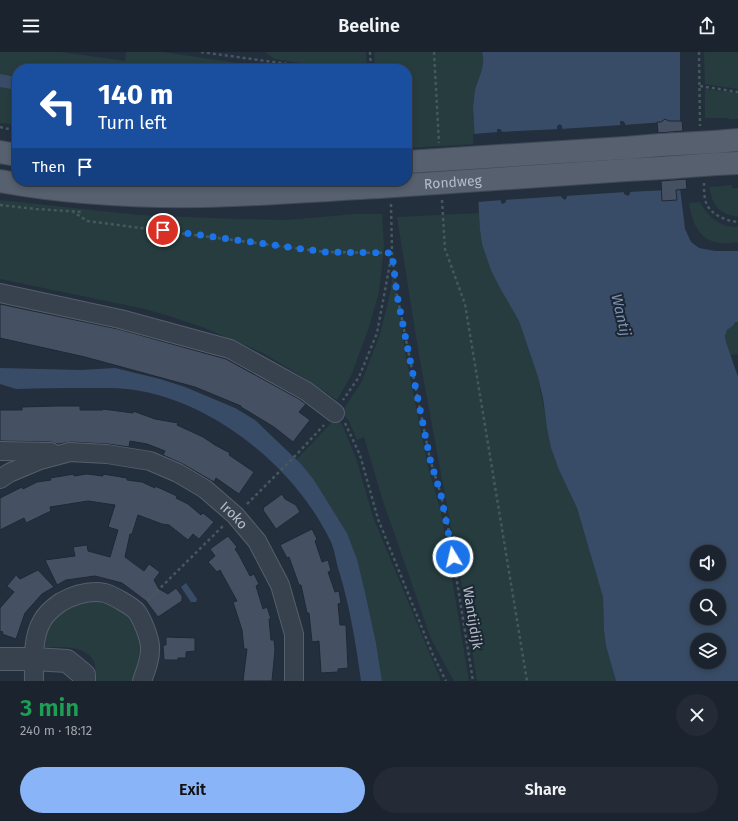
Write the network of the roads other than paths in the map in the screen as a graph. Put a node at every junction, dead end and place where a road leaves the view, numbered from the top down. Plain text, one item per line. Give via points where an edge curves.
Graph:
1 (738, 140) edge
2 (0, 152) edge
3 (12, 154) edge
4 (412, 162) edge
5 (738, 163) edge
6 (0, 181) edge
7 (12, 182) edge
8 (42, 186) edge
9 (0, 294) edge
10 (335, 413) road end
11 (0, 451) edge
12 (70, 452) junction
13 (0, 479) edge
14 (0, 659) edge
15 (34, 659) junction
16 (34, 681) edge
17 (84, 681) edge
18 (142, 681) edge
19 (294, 681) edge

1 - 4 main road, Rondweg, bridge
2 - 3 main road
5 - 8 main road, Rondweg, bridge via 385,195 195,196 93,192
6 - 7 main road, Rondweg, bridge
9 - 10 street via 120,319 230,349 306,392
11 - 12 street, Iroko
12 - 13 street, Iroko via 40,460
12 - 19 street, Iroko via 107,454 150,461 178,473 205,489 235,514 257,541 280,585 294,634
14 - 15 street
15 - 16 street
15 - 17 street via 67,661 84,675
15 - 18 street via 36,636 42,621 53,607 86,592 106,593 136,611 146,630 150,646 149,664

